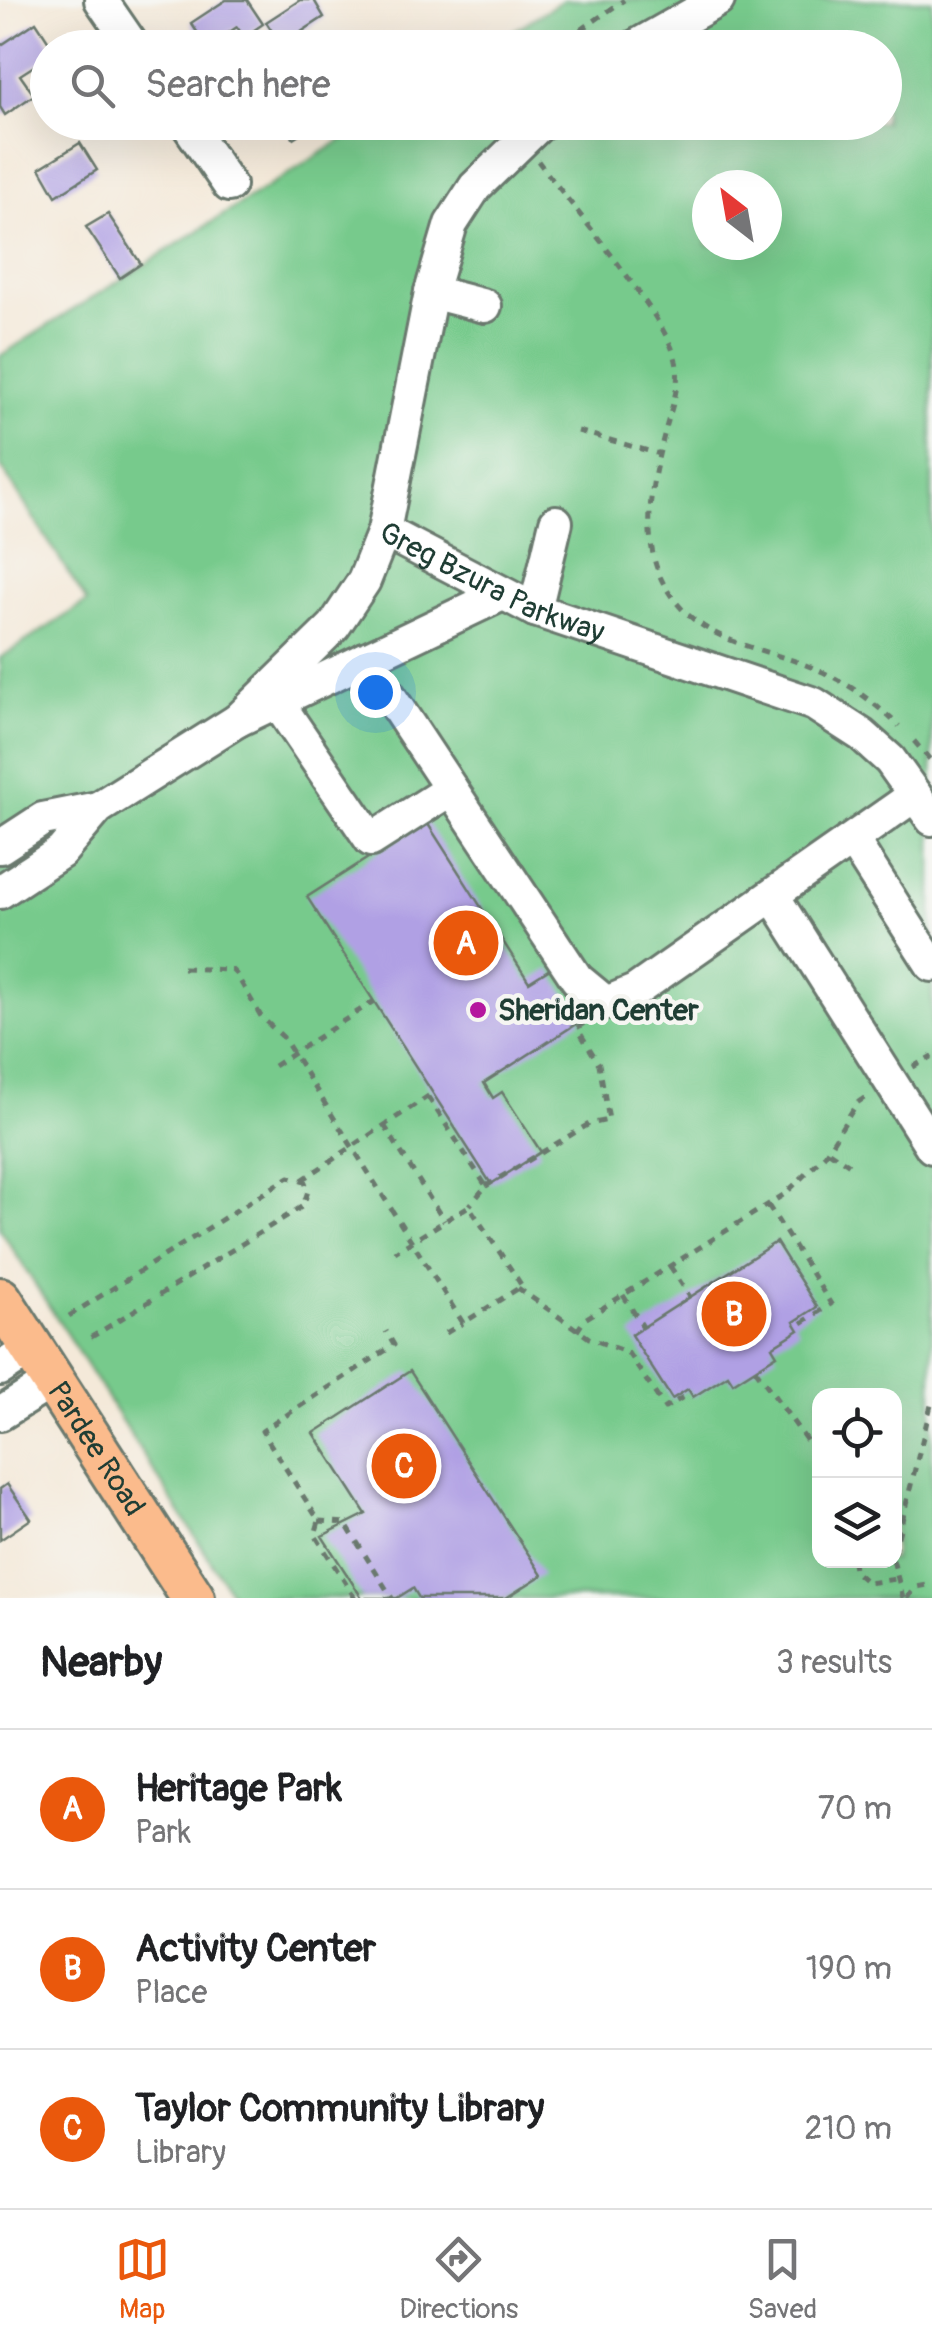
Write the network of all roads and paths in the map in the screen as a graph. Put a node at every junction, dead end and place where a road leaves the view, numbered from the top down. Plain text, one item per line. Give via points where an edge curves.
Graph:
1 (101, 0) edge
2 (624, 0) edge
3 (718, 0) edge
4 (122, 30) edge
5 (581, 30) edge
6 (665, 30) edge
7 (198, 140) edge
8 (532, 140) edge
9 (538, 140) edge
10 (229, 185) dead end
11 (431, 292) junction
12 (485, 306) dead end
13 (578, 431) dead end
14 (659, 454) junction
15 (556, 522) dead end
16 (384, 531) junction
17 (500, 594) junction
18 (536, 610) junction
19 (366, 658) junction
20 (273, 695) junction
21 (932, 762) edge
22 (452, 789) junction
23 (924, 807) edge
24 (98, 808) junction
25 (853, 841) junction
26 (0, 847) edge
27 (0, 892) edge
28 (773, 896) junction
29 (932, 965) edge
30 (182, 968) dead end
31 (374, 1001) dead end
32 (606, 1003) junction
33 (293, 1054) junction
34 (932, 1056) edge
35 (274, 1066) dead end
36 (890, 1081) junction
37 (384, 1125) junction
38 (352, 1146) junction
39 (932, 1147) edge
40 (828, 1150) junction
41 (851, 1166) dead end
42 (302, 1180) junction
43 (486, 1186) junction
44 (768, 1205) junction
45 (469, 1206) junction
46 (444, 1222) junction
47 (412, 1241) junction
48 (395, 1252) dead end
49 (670, 1266) junction
50 (518, 1288) junction
51 (623, 1295) junction
52 (690, 1297) dead end
53 (0, 1299) edge
54 (69, 1316) dead end
55 (463, 1322) junction
56 (797, 1326) dead end
57 (643, 1327) dead end
58 (386, 1331) dead end
59 (577, 1331) junction
60 (446, 1332) dead end
61 (85, 1341) dead end
62 (28, 1366) edge
63 (755, 1369) dead end
64 (690, 1393) dead end
65 (932, 1401) edge
66 (0, 1414) edge
67 (812, 1448) edge
68 (319, 1521) junction
69 (902, 1524) edge
70 (854, 1568) edge
71 (895, 1568) edge
72 (896, 1579) junction
73 (932, 1584) edge
74 (193, 1598) edge
75 (356, 1598) edge
76 (392, 1598) edge
77 (905, 1598) edge

1 - 4 street
2 - 5 path
3 - 6 street
7 - 10 street
8 - 11 street, Greg Bzura Parkway via 458,211
9 - 14 path via 676,356 676,395
11 - 12 street
11 - 16 street, Greg Bzura Parkway
13 - 14 path
14 - 21 path via 650,550 688,616 732,642 840,680 888,715
15 - 18 street
16 - 17 street, Greg Bzura Parkway
16 - 20 street via 351,606
17 - 18 street, Greg Bzura Parkway
17 - 19 street
18 - 23 street, Greg Bzura Parkway via 796,695 862,735
19 - 20 street
19 - 22 street
20 - 22 street via 371,840
20 - 24 street
22 - 32 street via 577,980
23 - 25 street
24 - 26 street via 43,818
24 - 27 street via 61,852
25 - 28 street
25 - 29 street
28 - 32 street via 635,991
28 - 36 street
30 - 33 path via 232,970
31 - 33 path
32 - 43 path via 577,1028 599,1064 609,1120 588,1124
33 - 35 path
33 - 38 path
34 - 36 path
36 - 39 street
36 - 40 path via 857,1103
37 - 38 path
37 - 43 path via 430,1095
37 - 46 path
38 - 42 path
38 - 47 path
40 - 41 path
40 - 44 path
42 - 54 path via 289,1177
42 - 61 path via 308,1191 303,1206
43 - 45 path
44 - 49 path
44 - 56 path via 831,1304
45 - 46 path
45 - 50 path
46 - 47 path
47 - 48 path
47 - 55 path
49 - 51 path
49 - 52 path
50 - 55 path
50 - 59 path
51 - 57 path
51 - 59 path
53 - 62 main road, Pardee Road
55 - 60 path
58 - 68 path via 394,1345 262,1431
59 - 64 path via 628,1353 665,1408
62 - 66 street
62 - 74 main road, Pardee Road
63 - 67 path
65 - 69 path
68 - 75 path via 315,1535
68 - 76 path via 344,1523
70 - 72 path via 868,1583
71 - 72 path
72 - 77 path
73 - 77 path

